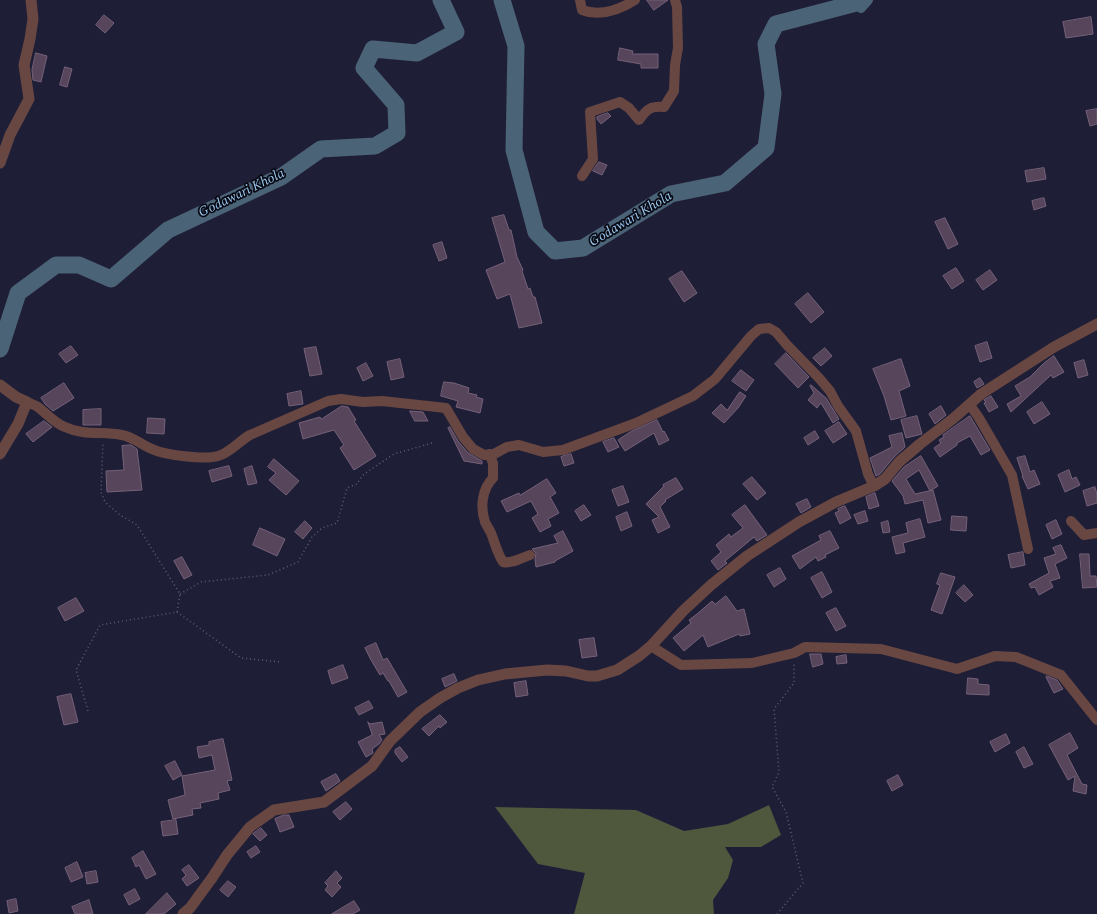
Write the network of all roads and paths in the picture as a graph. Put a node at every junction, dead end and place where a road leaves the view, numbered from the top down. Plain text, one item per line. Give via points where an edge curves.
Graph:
1 (31, 0) edge
2 (580, 0) edge
3 (635, 0) edge
4 (674, 0) edge
5 (0, 163) edge
6 (582, 176) dead end
7 (1097, 324) edge
8 (0, 385) edge
9 (27, 402) junction
10 (970, 405) junction
11 (103, 434) junction
12 (432, 443) dead end
13 (0, 454) edge
14 (489, 454) junction
15 (874, 486) junction
16 (1070, 521) dead end
17 (1097, 533) edge
18 (1028, 549) dead end
19 (530, 555) dead end
20 (180, 594) junction
21 (177, 612) junction
22 (651, 646) junction
23 (794, 653) junction
24 (281, 662) dead end
25 (88, 711) dead end
26 (1097, 720) edge
27 (190, 912) edge
28 (777, 914) edge

1 - 5 street via 34,19 24,65 29,99 10,135
2 - 3 street via 582,10 597,14
4 - 6 street via 678,7 674,91 664,107 654,106 645,111 639,120 620,102 590,112 593,159
7 - 10 street via 996,383
8 - 9 street
9 - 11 street via 38,407 50,420 64,427 78,432
9 - 13 street via 18,424
10 - 15 street via 920,444 899,462 885,479
10 - 18 street via 1012,475
11 - 14 street via 122,435 163,452 211,458 226,454 241,440 284,419 328,401 341,399 446,408 463,438 473,449 484,455
11 - 20 path via 101,492 105,502 137,525
12 - 20 path via 394,454 362,476 357,484 347,488 337,523 322,528 312,537 298,562 268,575 201,582
14 - 15 street via 519,445 543,452 563,450 656,415 693,396 715,379 751,336 759,329 769,328 776,332 830,391 856,431
14 - 19 street via 493,463 493,478 487,484 483,495 483,510 499,556 503,562 511,563
15 - 22 street via 798,522 747,556 711,585
16 - 17 street via 1084,535
20 - 21 path
21 - 24 path via 241,658
21 - 25 path via 100,625 76,670
22 - 23 street via 681,665 752,663
22 - 27 street via 618,670 603,674 588,676 547,670 506,674 478,680 440,698 420,712 390,741 372,766 324,802 274,810 250,827 227,855
23 - 26 street via 805,647 881,649 957,669 995,656 1016,657 1061,675
23 - 28 path via 794,683 774,709 779,772 772,787 786,812 803,883

